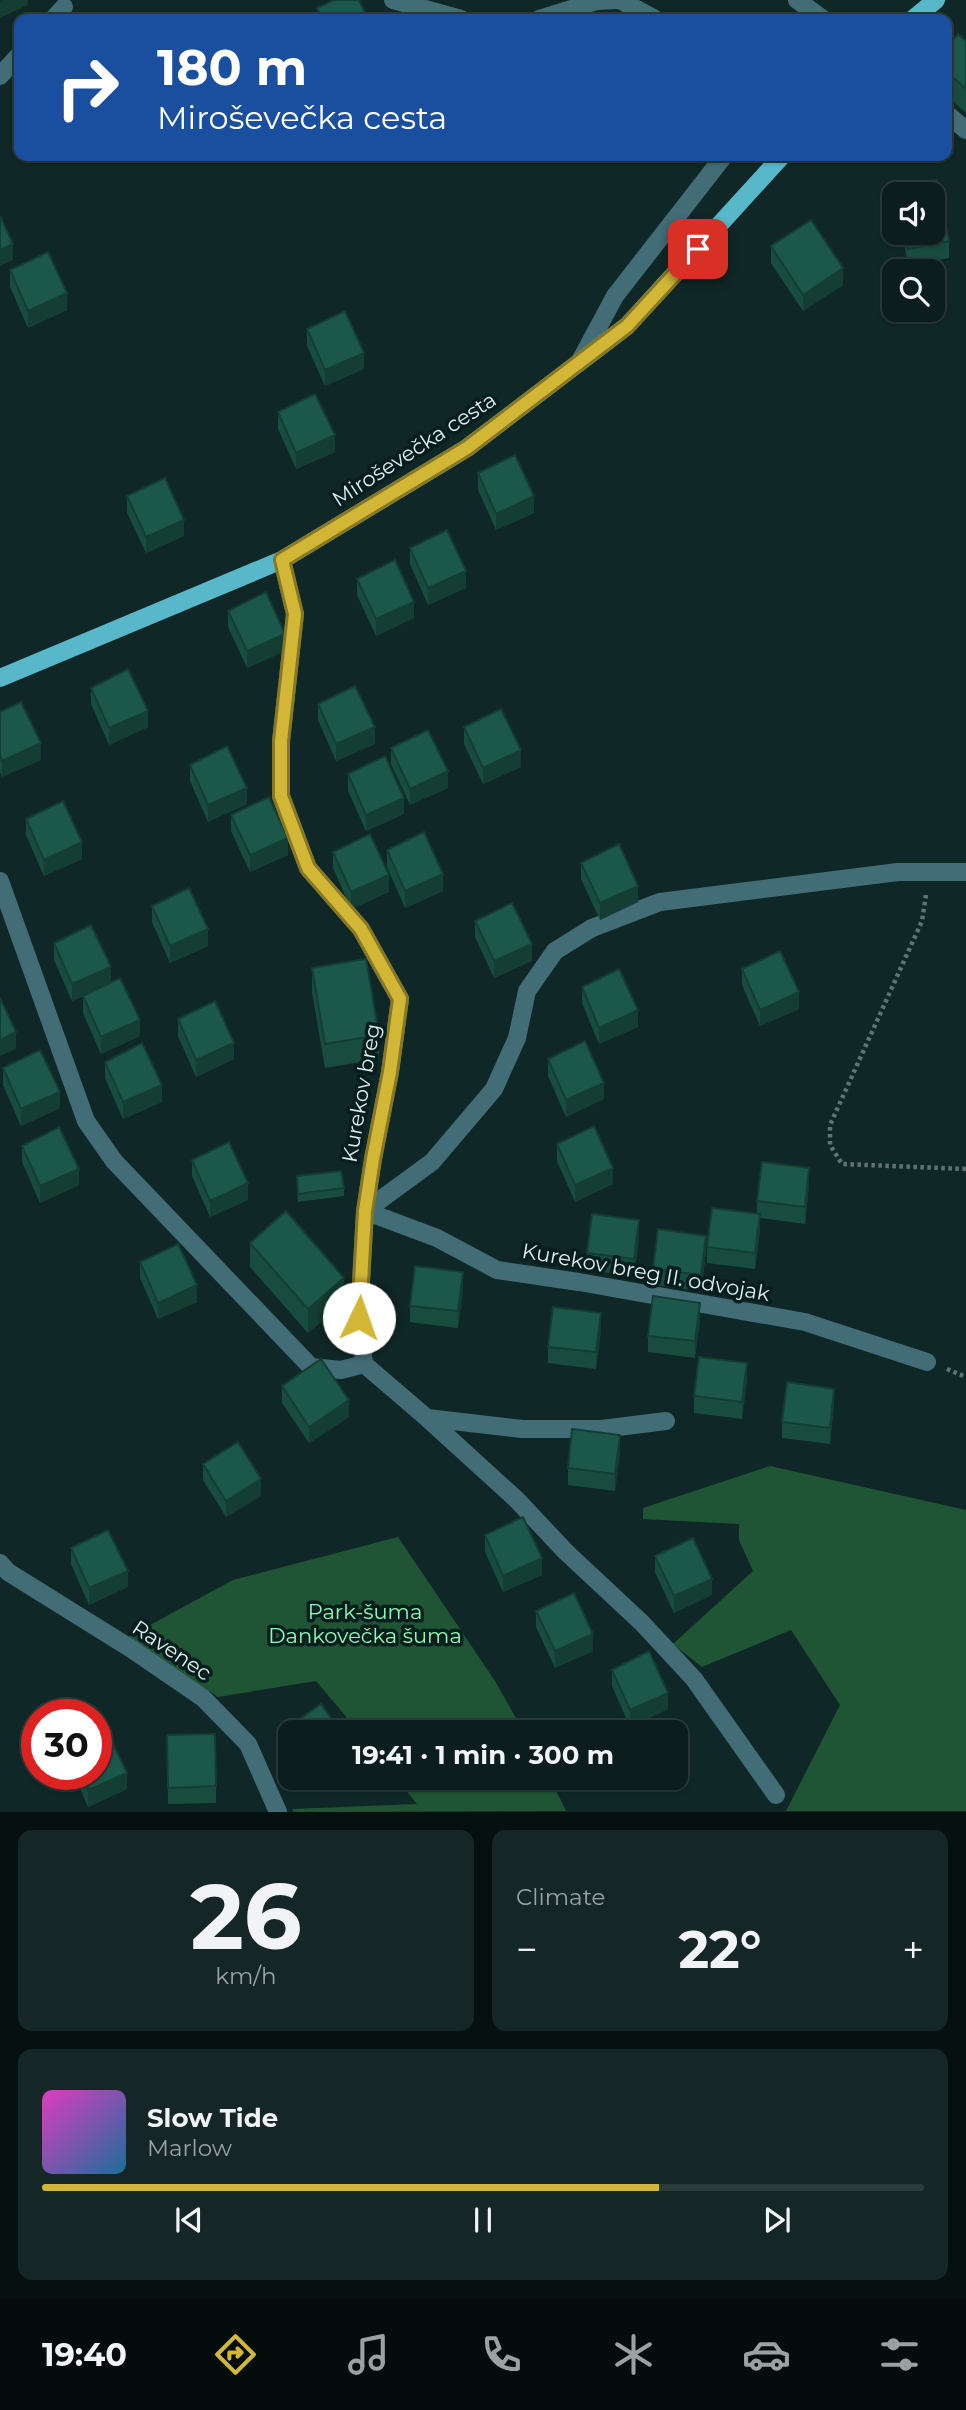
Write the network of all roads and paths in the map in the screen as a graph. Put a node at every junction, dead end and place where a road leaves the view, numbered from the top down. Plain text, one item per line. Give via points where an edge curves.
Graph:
1 (393, 0) edge
2 (619, 0) edge
3 (797, 0) edge
4 (936, 0) edge
5 (443, 14) edge
6 (555, 14) edge
7 (646, 14) edge
8 (816, 14) edge
9 (919, 14) edge
10 (14, 61) edge
11 (0, 76) edge
12 (952, 118) edge
13 (966, 130) edge
14 (720, 161) edge
15 (777, 161) edge
16 (579, 363) junction
17 (282, 560) junction
18 (0, 678) edge
19 (966, 872) edge
20 (929, 873) junction
21 (0, 881) edge
22 (966, 1168) edge
23 (365, 1211) junction
24 (927, 1362) dead end
25 (364, 1364) junction
26 (427, 1418) junction
27 (666, 1421) dead end
28 (0, 1563) edge
29 (776, 1795) dead end
30 (278, 1811) edge

1 - 5 street
2 - 6 street via 597,1
2 - 7 street
3 - 8 street
4 - 9 main road
10 - 11 street
12 - 13 street
14 - 16 street via 615,296
15 - 16 main road, Miroševečka cesta via 627,326
16 - 17 main road, Miroševečka cesta via 467,448
17 - 18 main road, Miroševečka cesta
17 - 23 street, Kurekov breg via 295,614 281,741 281,796 308,868 361,929 400,999
19 - 20 street
20 - 22 path via 922,921 830,1125 830,1145 842,1164
20 - 23 street via 898,872 660,902 592,928 555,951 527,991 517,1038 494,1088 432,1162
21 - 25 street via 86,1121 114,1161 311,1367 341,1370
23 - 24 street, Kurekov breg II. odvojak via 437,1238 497,1270 805,1322
23 - 25 street, Kurekov breg via 359,1318
25 - 26 street
26 - 27 street via 522,1429 602,1429
26 - 29 street via 517,1500 694,1679
28 - 30 street, Ravenec via 203,1698 248,1744

